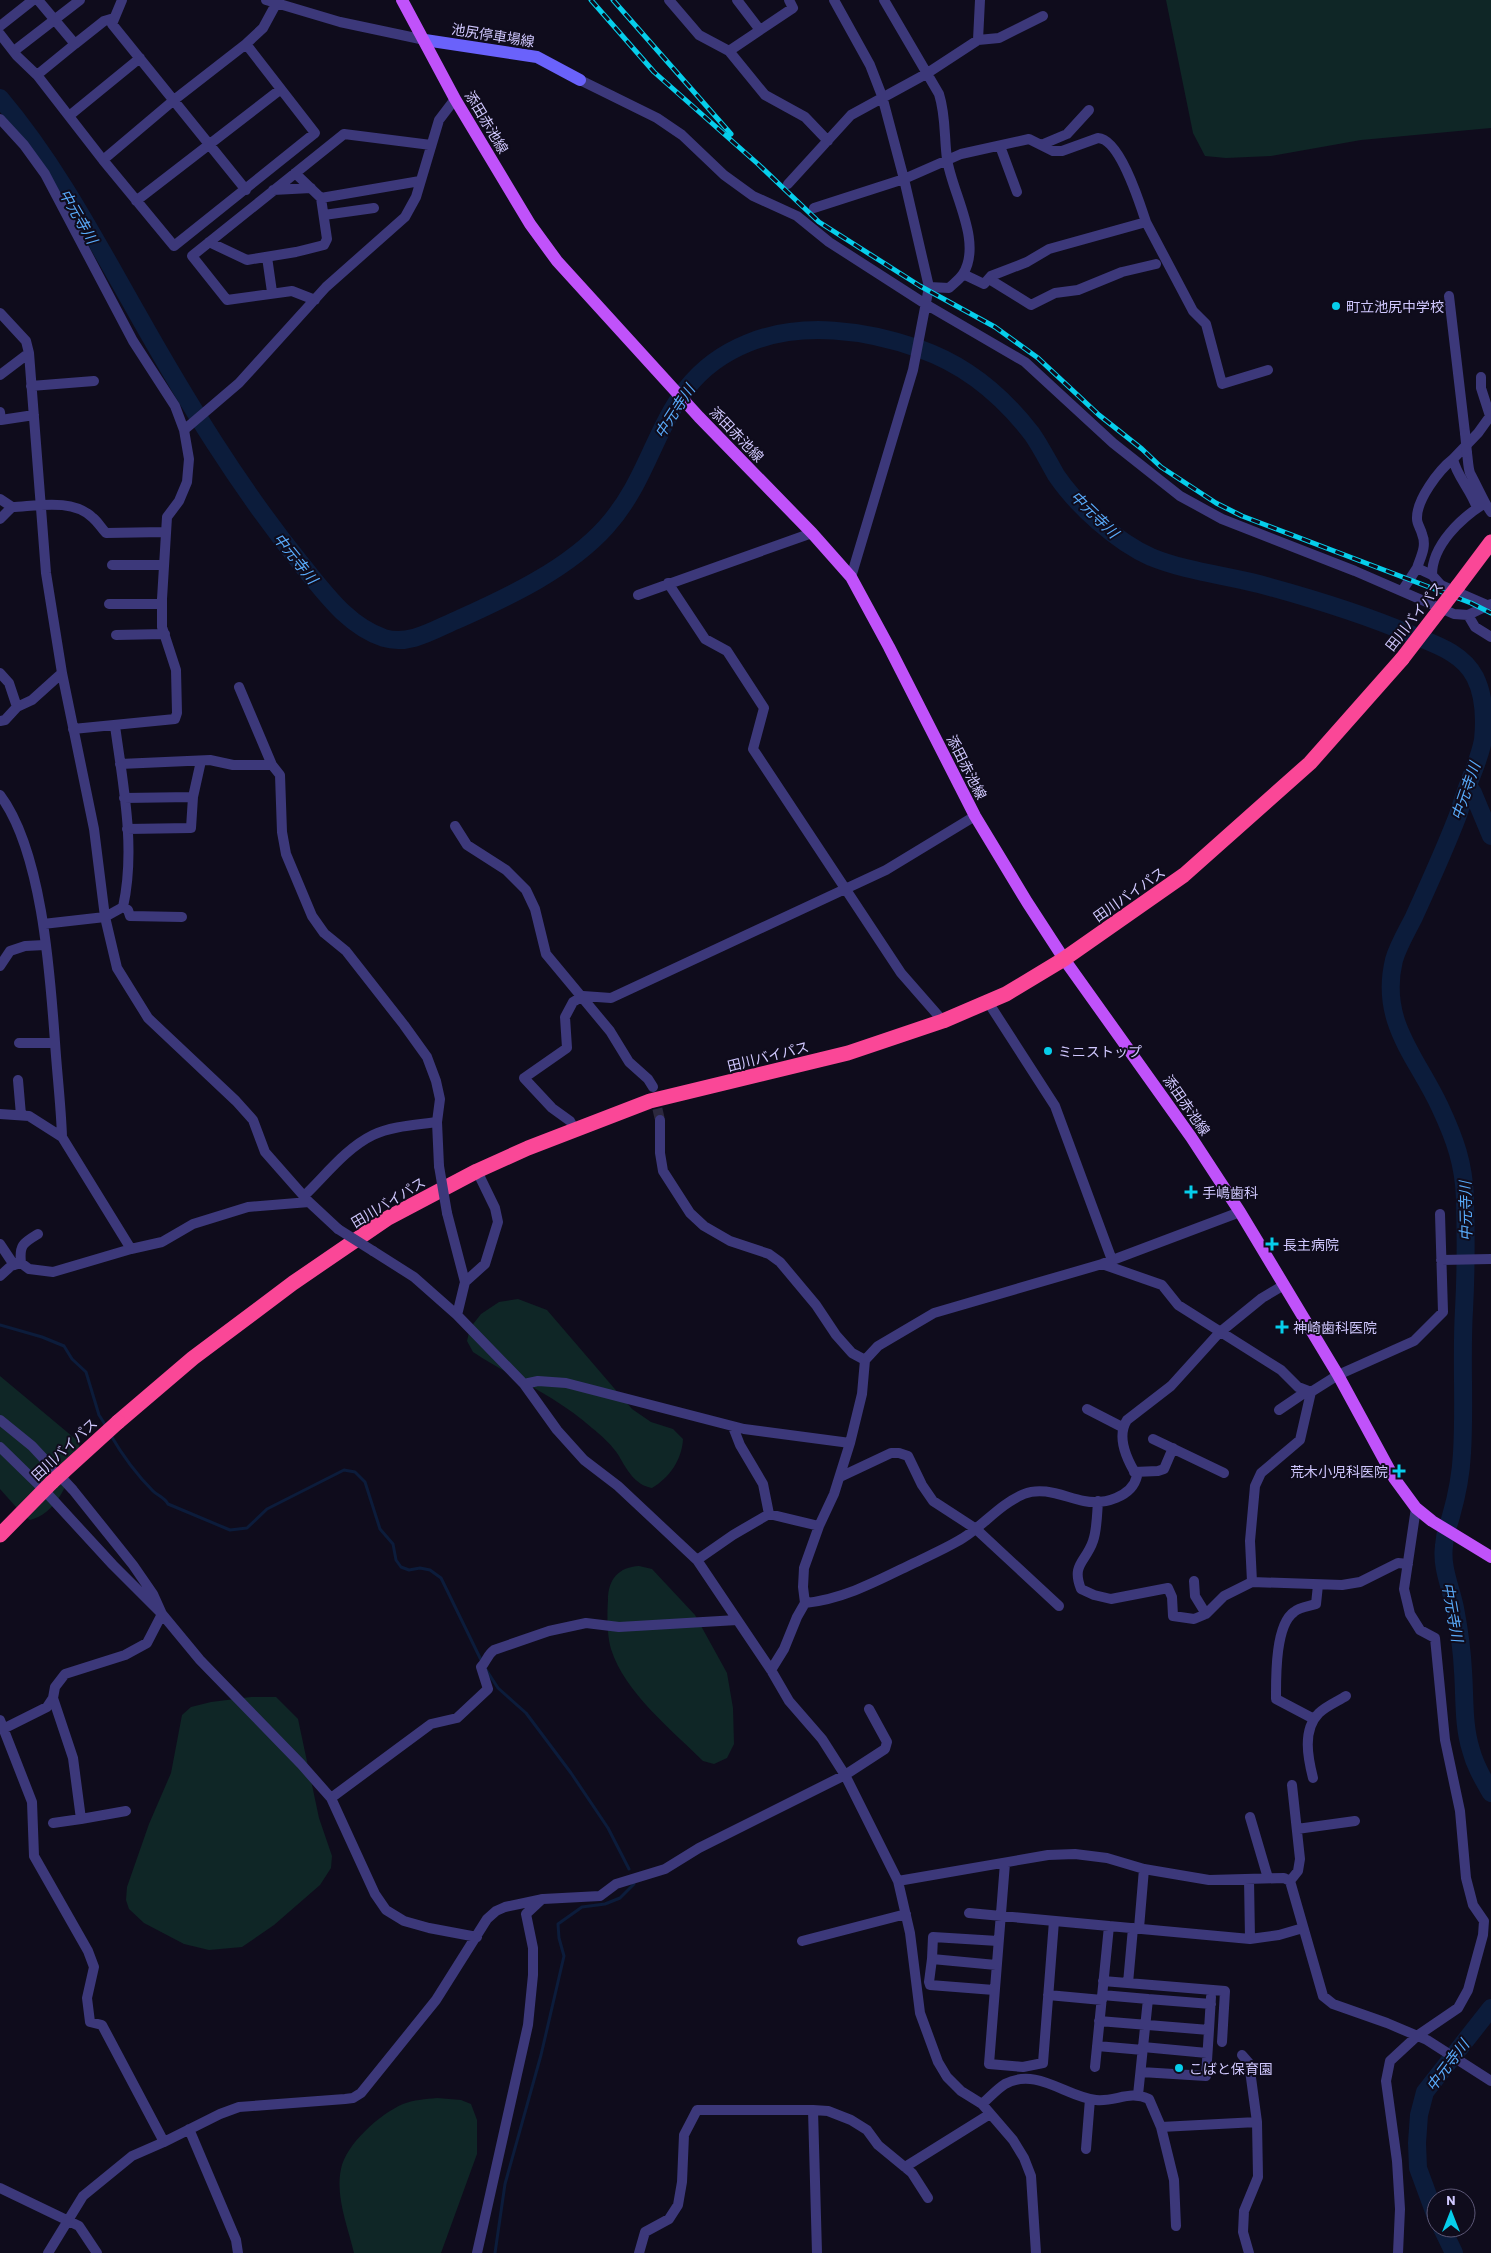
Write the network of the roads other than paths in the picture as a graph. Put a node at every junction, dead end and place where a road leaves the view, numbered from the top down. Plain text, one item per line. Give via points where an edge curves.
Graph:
1 (33, 0) edge
2 (38, 0) edge
3 (80, 0) edge
4 (121, 0) edge
5 (266, 0) edge
6 (402, 0) edge
7 (668, 0) edge
8 (737, 0) edge
9 (789, 0) edge
10 (834, 0) edge
11 (884, 0) edge
12 (980, 0) edge
13 (276, 4) junction
14 (1043, 16) dead end
15 (114, 18) junction
16 (54, 20) junction
17 (0, 26) edge
18 (760, 30) junction
19 (0, 34) edge
20 (425, 40) junction
21 (978, 40) junction
22 (75, 44) junction
23 (246, 44) junction
24 (14, 51) junction
25 (729, 51) junction
26 (140, 58) junction
27 (926, 74) junction
28 (37, 75) junction
29 (580, 80) joint
30 (280, 88) junction
31 (882, 96) junction
32 (455, 99) junction
33 (174, 100) junction
34 (1089, 110) dead end
35 (69, 116) junction
36 (0, 119) edge
37 (828, 141) junction
38 (209, 144) junction
39 (431, 144) junction
40 (1041, 144) junction
41 (1000, 146) junction
42 (285, 158) junction
43 (103, 160) junction
44 (947, 160) junction
45 (297, 172) junction
46 (904, 179) junction
47 (420, 182) junction
48 (788, 184) dead end
49 (311, 188) junction
50 (246, 190) junction
51 (274, 190) junction
52 (1017, 192) dead end
53 (321, 198) junction
54 (136, 201) junction
55 (374, 208) dead end
56 (814, 208) dead end
57 (324, 215) junction
58 (1146, 222) junction
59 (194, 231) junction
60 (207, 244) junction
61 (267, 257) junction
62 (1156, 264) dead end
63 (963, 274) junction
64 (989, 278) junction
65 (930, 287) junction
66 (272, 292) junction
67 (1449, 296) dead end
68 (315, 300) junction
69 (927, 305) junction
70 (0, 313) edge
71 (29, 353) junction
72 (1268, 370) dead end
73 (0, 375) edge
74 (1482, 377) dead end
75 (94, 381) dead end
76 (32, 386) junction
77 (0, 415) edge
78 (34, 415) junction
79 (1491, 415) edge
80 (188, 428) junction
81 (1453, 459) junction
82 (0, 499) edge
83 (42, 505) junction
84 (12, 507) junction
85 (1484, 507) edge
86 (0, 519) edge
87 (166, 532) junction
88 (812, 533) junction
89 (1491, 542) edge
90 (164, 565) junction
91 (112, 566) dead end
92 (1416, 568) junction
93 (1432, 575) junction
94 (851, 577) junction
95 (668, 583) junction
96 (1402, 591) junction
97 (638, 595) dead end
98 (109, 604) dead end
99 (162, 604) junction
100 (1489, 605) edge
101 (1468, 615) junction
102 (164, 634) junction
103 (116, 635) dead end
104 (1491, 637) edge
105 (0, 673) edge
106 (62, 673) junction
107 (4, 681) edge
108 (239, 687) dead end
109 (17, 707) junction
110 (0, 721) edge
111 (115, 726) junction
112 (73, 729) junction
113 (201, 761) junction
114 (120, 764) junction
115 (272, 765) junction
116 (0, 795) edge
117 (193, 797) junction
118 (124, 798) junction
119 (975, 816) junction
120 (454, 826) dead end
121 (127, 830) junction
122 (844, 889) junction
123 (123, 907) junction
124 (182, 917) dead end
125 (105, 918) junction
126 (43, 924) junction
127 (45, 945) junction
128 (1064, 959) junction
129 (0, 966) edge
130 (583, 996) junction
131 (988, 1002) junction
132 (943, 1022) junction
133 (55, 1042) junction
134 (19, 1043) dead end
135 (18, 1080) dead end
136 (653, 1086) tunnel mouth
137 (0, 1114) edge
138 (21, 1115) junction
139 (660, 1120) tunnel mouth
140 (437, 1122) junction
141 (575, 1131) junction
142 (62, 1137) junction
143 (477, 1171) junction
144 (306, 1199) junction
145 (1240, 1212) junction
146 (1440, 1214) dead end
147 (38, 1234) dead end
148 (0, 1244) edge
149 (131, 1248) junction
150 (1491, 1259) edge
151 (1441, 1260) junction
152 (1107, 1262) junction
153 (18, 1264) junction
154 (0, 1276) edge
155 (465, 1282) junction
156 (1284, 1285) junction
157 (457, 1316) junction
158 (1219, 1333) junction
159 (865, 1360) junction
160 (1338, 1376) junction
161 (524, 1384) junction
162 (1309, 1391) junction
163 (1086, 1409) dead end
164 (1279, 1410) dead end
165 (0, 1420) edge
166 (734, 1426) junction
167 (1122, 1427) junction
168 (1153, 1439) dead end
169 (850, 1443) junction
170 (0, 1447) edge
171 (1173, 1448) junction
172 (1134, 1472) junction
173 (1224, 1472) dead end
174 (840, 1477) junction
175 (48, 1486) junction
176 (1098, 1501) junction
177 (1416, 1508) junction
178 (769, 1514) junction
179 (819, 1526) junction
180 (976, 1529) junction
181 (0, 1535) edge
182 (1491, 1557) edge
183 (696, 1560) junction
184 (1408, 1564) junction
185 (1194, 1582) dead end
186 (1252, 1582) junction
187 (1318, 1585) junction
188 (805, 1603) junction
189 (1059, 1606) dead end
190 (162, 1614) junction
191 (1206, 1614) junction
192 (737, 1620) junction
193 (771, 1670) junction
194 (1346, 1696) dead end
195 (53, 1698) junction
196 (869, 1710) dead end
197 (1314, 1719) junction
198 (2, 1725) edge
199 (846, 1775) junction
200 (1314, 1778) dead end
201 (1292, 1785) dead end
202 (331, 1798) junction
203 (126, 1811) dead end
204 (1250, 1817) dead end
205 (81, 1819) junction
206 (1355, 1821) dead end
207 (53, 1823) dead end
208 (1297, 1829) junction
209 (1005, 1863) junction
210 (1144, 1869) junction
211 (1268, 1878) junction
212 (1248, 1879) junction
213 (898, 1881) junction
214 (1290, 1881) junction
215 (542, 1898) junction
216 (969, 1913) dead end
217 (906, 1914) junction
218 (1000, 1916) junction
219 (1054, 1921) junction
220 (1109, 1926) junction
221 (1136, 1928) junction
222 (1303, 1928) junction
223 (477, 1937) junction
224 (1250, 1939) junction
225 (802, 1941) dead end
226 (998, 1941) junction
227 (932, 1959) junction
228 (996, 1965) junction
229 (1103, 1981) junction
230 (1128, 1983) junction
231 (994, 1990) junction
232 (1048, 1995) junction
233 (1102, 1998) junction
234 (1148, 1999) junction
235 (1100, 2021) junction
236 (1145, 2025) junction
237 (1209, 2030) junction
238 (1422, 2038) junction
239 (1222, 2042) dead end
240 (1097, 2046) junction
241 (1143, 2049) junction
242 (1208, 2053) junction
243 (1242, 2055) dead end
244 (1095, 2067) dead end
245 (1141, 2072) junction
246 (1491, 2081) edge
247 (1138, 2095) junction
248 (1090, 2099) junction
249 (982, 2104) junction
250 (812, 2110) junction
251 (990, 2114) junction
252 (1257, 2122) junction
253 (1161, 2127) junction
254 (189, 2129) junction
255 (164, 2142) junction
256 (1086, 2149) dead end
257 (905, 2167) junction
258 (0, 2188) edge
259 (928, 2198) dead end
260 (68, 2222) junction
261 (1176, 2226) dead end
262 (48, 2253) edge
263 (97, 2253) edge
264 (238, 2253) edge
265 (477, 2253) edge
266 (639, 2253) edge
267 (817, 2253) edge
268 (1036, 2253) edge
269 (1248, 2253) edge
270 (1398, 2253) edge

1 - 17 street
2 - 16 street
3 - 16 street
4 - 15 street
5 - 13 street
6 - 20 main road, 添田赤池線
7 - 25 street via 700,35
8 - 18 street
9 - 18 street via 793,8
10 - 31 street via 870,65
11 - 27 street
12 - 21 street
13 - 20 street
13 - 23 street via 263,28
14 - 21 street via 999,38
15 - 22 street via 104,21
15 - 26 street via 112,24
16 - 22 street
16 - 24 street
18 - 25 street
19 - 24 street
20 - 29 main road, 池尻停車場線 via 537,56
20 - 32 main road, 添田赤池線
21 - 27 street
22 - 28 street
23 - 30 street
23 - 33 street
24 - 28 street
25 - 37 street via 764,95 805,116
26 - 33 street
26 - 35 street
27 - 31 street
27 - 44 street via 939,94 944,110
28 - 35 street
29 - 69 street via 657,118 682,135 724,175 753,196 797,216 829,242
30 - 38 street
30 - 42 street via 315,133
31 - 37 street via 851,115
31 - 46 street
32 - 39 street via 439,120
32 - 88 main road, 添田赤池線 via 530,224 557,261 699,417
33 - 38 street
33 - 43 street
34 - 40 street via 1066,134
35 - 43 street
36 - 80 street via 45,174 133,341
37 - 48 street
38 - 50 street
38 - 54 street
39 - 45 street via 344,134
39 - 47 street
40 - 41 street via 1029,139
40 - 58 street via 1053,151 1062,151 1104,138 1129,173
41 - 44 street
41 - 52 street
42 - 45 street
42 - 50 street
43 - 54 street
44 - 46 street
44 - 63 street via 968,228 970,253
45 - 49 street
45 - 51 street
46 - 56 street
46 - 65 street
47 - 53 street
47 - 68 street via 406,217
49 - 51 street
49 - 53 street
50 - 59 street
51 - 60 street
53 - 57 street
54 - 59 street via 174,246
55 - 57 street
57 - 61 street via 327,239 324,245
58 - 64 street via 1049,249
58 - 72 street via 1193,311 1206,324 1222,384
59 - 60 street
60 - 61 street via 247,260
60 - 66 street via 192,256 227,300
61 - 66 street
62 - 64 street via 1122,272 1078,290 1055,293 1031,305
63 - 64 street via 984,284
63 - 65 street via 949,288
65 - 69 street
66 - 68 street via 292,291
67 - 85 street, bridge via 1470,472
68 - 80 street via 239,383
69 - 94 street via 914,370
69 - 96 street via 1025,362 1113,443 1180,496 1222,519
70 - 71 street via 26,341
71 - 73 street
71 - 76 street
74 - 79 street via 1482,388
75 - 76 street
76 - 78 street
77 - 78 street via 1,420
78 - 83 street
79 - 81 street via 1478,434
80 - 87 street via 187,482 167,517
81 - 85 street via 1472,494
81 - 92 street via 1440,469 1419,505 1417,520 1424,537 1424,548
82 - 84 street
83 - 84 street
83 - 87 street via 64,505 82,510 106,533
83 - 106 street via 46,572
84 - 86 street
85 - 93 street via 1453,529 1439,549 1432,565
87 - 90 street
88 - 94 main road, 添田赤池線
88 - 95 street
89 - 128 highway, 田川バイパス, bridge via 1402,659 1310,763 1184,875
90 - 91 street
90 - 99 street
92 - 93 street
92 - 96 street
93 - 100 street via 1441,585
94 - 119 main road, 添田赤池線
95 - 97 street
95 - 122 street via 705,639 727,651 764,708 754,748
96 - 101 street via 1454,614
98 - 99 street
99 - 102 street
100 - 101 street
101 - 104 street via 1474,627
102 - 103 street
102 - 111 street via 176,670 175,719
105 - 107 street
106 - 109 street via 32,700
106 - 112 street
107 - 109 street
108 - 115 street
109 - 110 street
111 - 112 street
111 - 114 street
112 - 125 street via 94,829
113 - 114 street
113 - 115 street
113 - 117 street
114 - 118 street
115 - 140 street via 280,775 286,854 312,916 324,933 346,951 427,1057 440,1099
116 - 126 street via 22,837
117 - 118 street
117 - 121 street via 191,828
118 - 121 street
119 - 122 street via 886,870
119 - 128 main road, 添田赤池線
120 - 130 street via 467,845 506,870 526,890 535,909 546,954
121 - 123 street via 128,887
122 - 130 street via 612,998
122 - 132 street via 901,973
123 - 124 street via 130,916
123 - 125 street
125 - 126 street
125 - 144 street via 116,968 148,1018 236,1100 253,1120 265,1152
126 - 127 street
127 - 129 street via 10,951
127 - 133 street
128 - 131 highway, 田川バイパス
128 - 145 main road, 添田赤池線
130 - 136 street via 629,1062
130 - 141 street via 573,1002 565,1017 567,1048 524,1078 552,1108 570,1121
131 - 132 highway, 田川バイパス
131 - 152 street via 1055,1106
132 - 141 highway, 田川バイパス via 848,1053 650,1101
133 - 134 street
133 - 142 street
135 - 138 street
137 - 138 street
138 - 142 street via 29,1116
139 - 159 street via 663,1171 690,1213 704,1226 730,1241 768,1254 780,1262 836,1335 852,1353
140 - 144 street via 374,1134 359,1143
140 - 155 street, bridge via 438,1166
141 - 143 highway, 田川バイパス
142 - 149 street
143 - 155 street via 495,1208 498,1222 485,1264
143 - 175 highway, 田川バイパス, bridge via 388,1218 293,1283 193,1358
144 - 149 street via 248,1207 193,1224 162,1242
144 - 157 street, bridge via 338,1229 414,1277
145 - 152 street
145 - 156 main road, 添田赤池線
146 - 151 street
147 - 153 street via 24,1242
148 - 153 street
149 - 153 street via 53,1272
150 - 151 street
151 - 160 street via 1443,1312 1414,1342
152 - 158 street via 1162,1285 1178,1305
152 - 159 street via 934,1314 892,1336
153 - 154 street
155 - 157 street
156 - 158 street via 1262,1298
156 - 160 main road, 添田赤池線
157 - 161 street
158 - 162 street via 1281,1370 1298,1387
158 - 167 street via 1171,1386
159 - 169 street via 862,1394
160 - 162 street
160 - 177 main road, 添田赤池線 via 1382,1457
161 - 166 street via 538,1381 566,1383
161 - 183 street via 557,1430 584,1460 618,1486
162 - 164 street
162 - 186 street via 1300,1440 1261,1473 1255,1486 1250,1541
163 - 167 street
165 - 190 street via 32,1446 72,1490 133,1565
166 - 169 street
166 - 178 street via 740,1445 763,1484
167 - 172 street via 1123,1443
168 - 171 street
169 - 174 street
170 - 175 street
171 - 172 street via 1164,1469
171 - 173 street
172 - 176 street via 1137,1476 1128,1492
174 - 179 street
174 - 180 street via 891,1453 908,1456 933,1500
175 - 181 highway, 田川バイパス
175 - 190 street via 113,1566
176 - 180 street via 1085,1501 1057,1492 1027,1492 1004,1505
176 - 191 street via 1093,1541 1078,1567 1077,1580 1081,1589 1111,1599 1168,1588 1173,1616 1194,1619
177 - 182 main road, 添田赤池線
177 - 184 street
178 - 179 street
178 - 183 street
179 - 188 street via 804,1568
180 - 188 street via 860,1590 827,1601
180 - 189 street
183 - 192 street
184 - 187 street via 1398,1563 1360,1582
184 - 238 street via 1404,1589 1410,1614 1420,1630 1435,1638 1445,1740 1460,1811 1466,1878 1474,1905 1484,1921 1468,1990 1458,2008
185 - 191 street via 1195,1596
186 - 187 street
186 - 191 street via 1224,1596
187 - 197 street via 1316,1604 1293,1612 1282,1630 1276,1668 1276,1700
188 - 193 street
190 - 195 street via 147,1643 125,1655 65,1674
190 - 202 street via 200,1660
192 - 193 street
192 - 202 street via 619,1627 586,1623 549,1631 494,1650 488,1654 484,1664 488,1689 470,1707 457,1718 431,1724
193 - 199 street via 789,1701 822,1739
194 - 197 street
195 - 198 street via 47,1707
195 - 205 street via 73,1758
196 - 199 street via 887,1742 886,1749
197 - 200 street via 1307,1754
198 - 255 street via 32,1802 34,1856 94,1967 87,1998 90,2022 102,2025
199 - 213 street
199 - 215 street via 665,1868 616,1884 600,1896
201 - 208 street
202 - 223 street via 375,1894 386,1910 404,1921
203 - 205 street
204 - 211 street
205 - 207 street
206 - 208 street
208 - 214 street via 1300,1859 1298,1870
209 - 210 street via 1075,1854 1107,1858
209 - 213 street
209 - 218 street
210 - 212 street via 1209,1880
210 - 221 street
211 - 212 street
211 - 214 street
212 - 224 street
213 - 217 street
214 - 222 street
215 - 223 street via 496,1910
215 - 265 street via 526,1914 533,1948 528,2025
216 - 218 street
217 - 225 street
217 - 249 street via 920,2012 938,2062 946,2077
218 - 219 street
218 - 226 street
219 - 220 street
219 - 232 street
220 - 221 street
220 - 229 street
221 - 224 street
221 - 230 street
222 - 224 street
222 - 238 street via 1323,1996 1332,2004
223 - 254 street via 436,2000 361,2093 353,2098 250,2104
226 - 227 street via 934,1937
226 - 228 street
227 - 228 street
227 - 231 street via 930,1985
228 - 231 street
229 - 230 street
229 - 233 street
230 - 239 street via 1225,1991
231 - 232 street via 989,2064 1023,2067 1043,2064
232 - 233 street
233 - 234 street
233 - 235 street
234 - 236 street
234 - 237 street via 1211,2001
235 - 236 street
235 - 240 street
236 - 237 street
236 - 241 street
237 - 242 street
238 - 246 street
238 - 270 street via 1390,2060 1386,2081 1397,2160
240 - 241 street
240 - 244 street
241 - 242 street
241 - 245 street
242 - 245 street via 1206,2076
243 - 252 street via 1249,2063
245 - 247 street
247 - 248 street
247 - 253 street via 1149,2099
248 - 249 street via 1038,2079 1021,2079 1005,2084
248 - 256 street
249 - 251 street
250 - 257 street via 851,2120 867,2130 878,2145
250 - 266 street via 696,2110 684,2135 678,2205 669,2218 645,2232
250 - 267 street
251 - 257 street
251 - 268 street via 1013,2140 1031,2176
252 - 253 street
252 - 269 street via 1258,2177 1244,2211 1243,2232
253 - 261 street via 1174,2180
254 - 255 street
254 - 264 street via 236,2240
255 - 260 street via 132,2156 106,2176 83,2196
257 - 259 street
258 - 260 street
260 - 262 street
260 - 263 street via 79,2226

